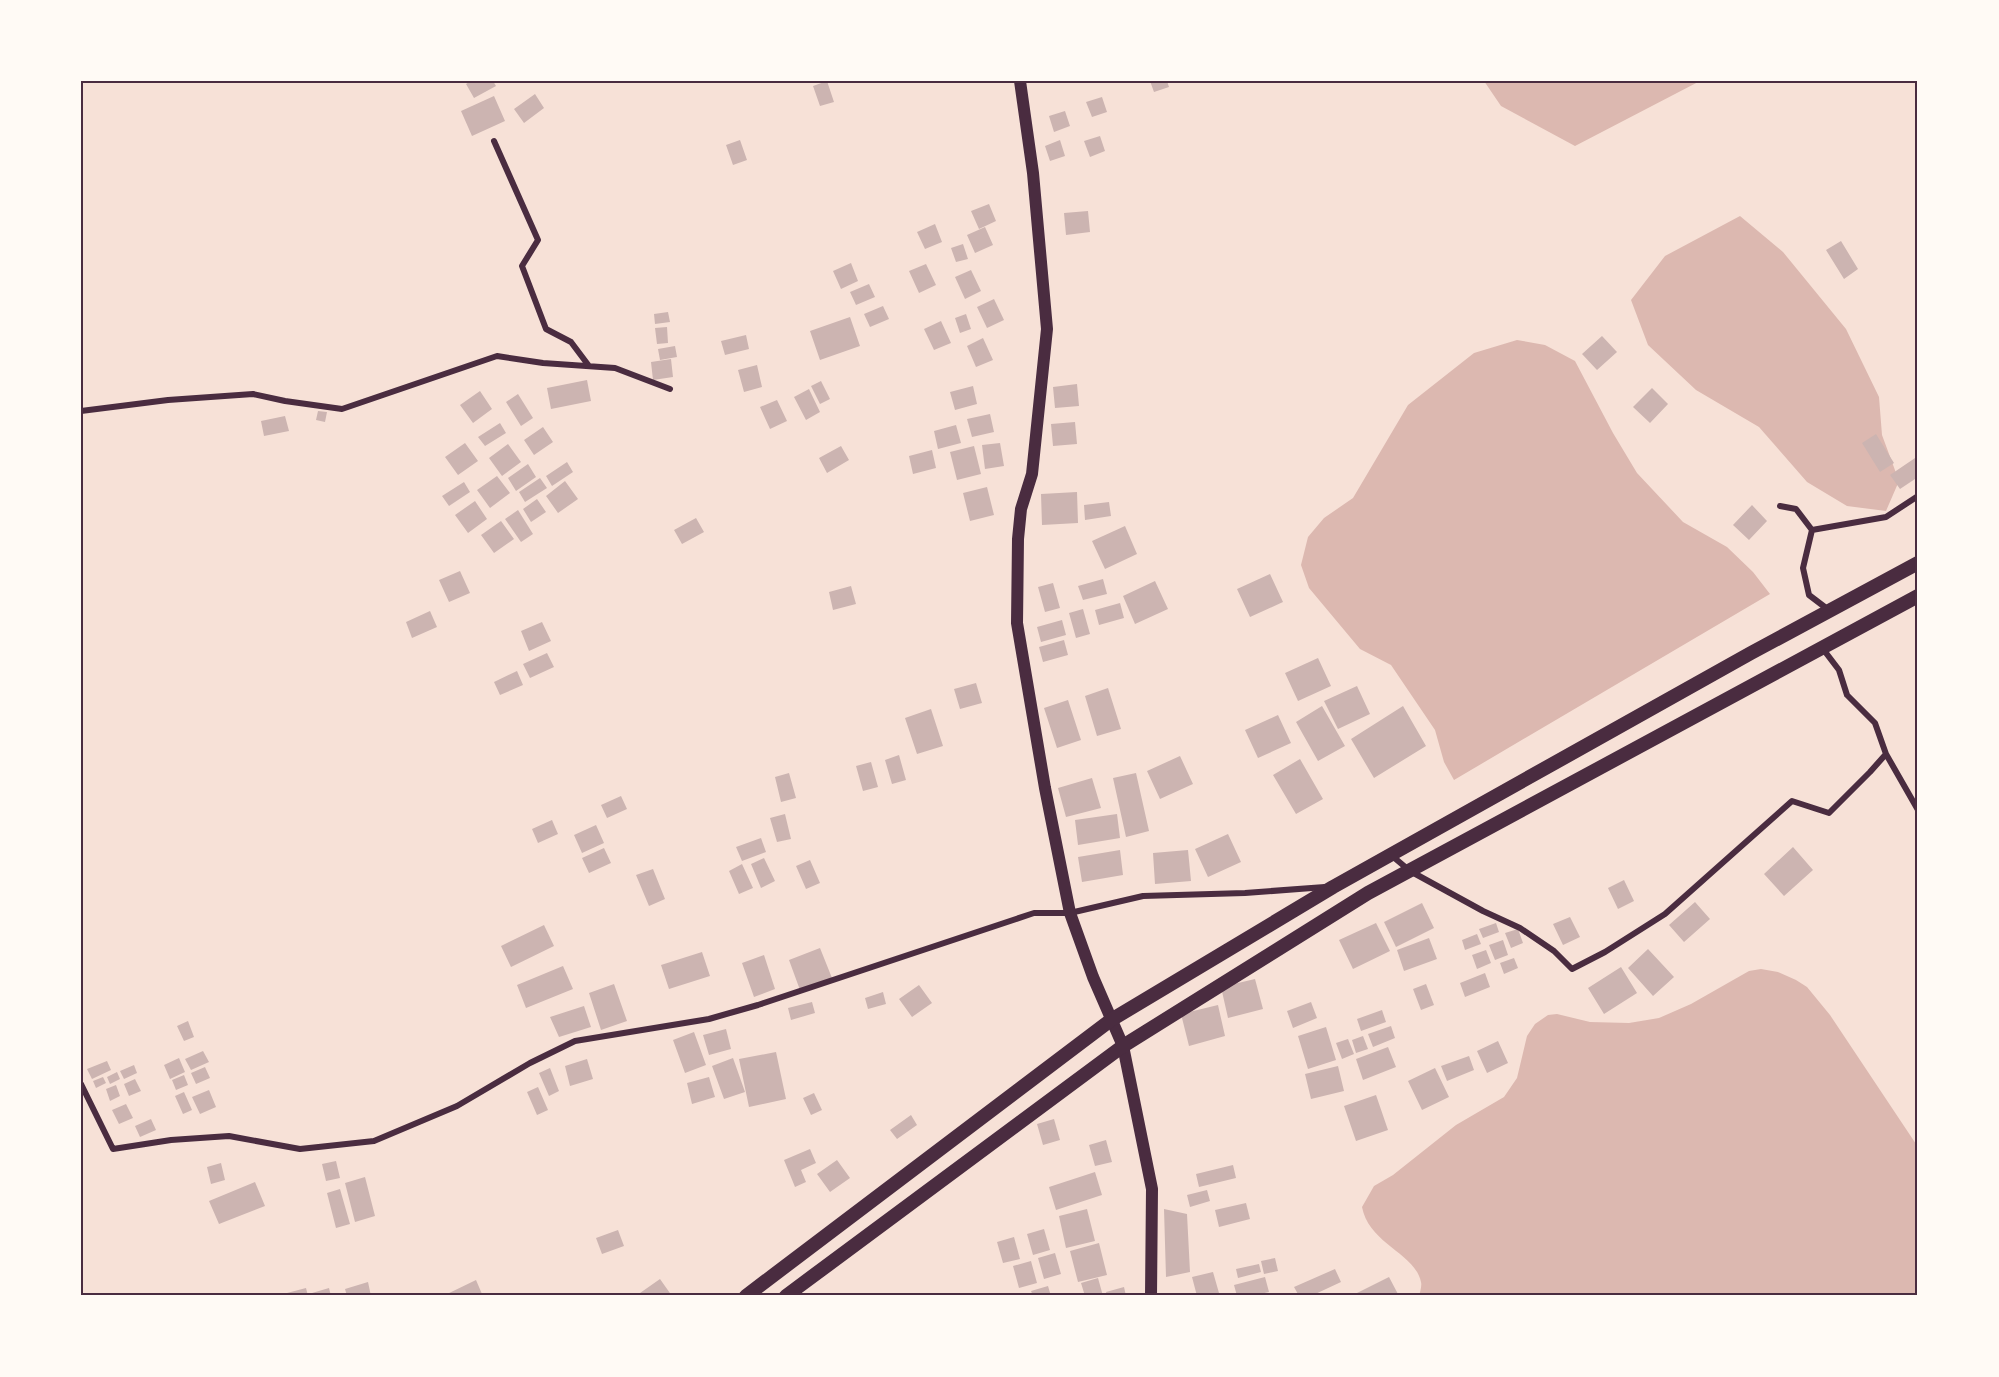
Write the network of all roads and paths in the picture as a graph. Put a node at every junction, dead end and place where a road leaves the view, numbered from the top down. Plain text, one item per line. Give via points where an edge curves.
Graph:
1 (1020, 81) edge
2 (495, 141) dead end
3 (589, 366) junction
4 (670, 389) dead end
5 (81, 411) edge
6 (1918, 496) edge
7 (1780, 506) dead end
8 (1812, 530) junction
9 (1918, 563) edge
10 (1918, 596) edge
11 (1831, 612) junction
12 (1822, 648) junction
13 (1886, 754) junction
14 (1918, 810) edge
15 (1391, 855) junction
16 (1410, 872) junction
17 (1334, 886) junction
18 (1070, 913) junction
19 (1111, 1020) junction
20 (1123, 1046) junction
21 (81, 1084) edge
22 (746, 1296) edge
23 (786, 1296) edge
24 (1151, 1296) edge

1 - 18 main road via 1047,328 1032,474 1019,529 1017,623
2 - 3 street via 538,240 522,267 546,329 571,342
3 - 4 street via 615,368
3 - 5 street via 497,356 342,409 253,394
6 - 8 street via 1886,517
7 - 8 street via 1796,509
8 - 11 street via 1803,568 1809,595
9 - 11 main road
10 - 12 main road
11 - 15 main road
12 - 13 street via 1839,670 1847,695 1875,723
12 - 16 main road
13 - 14 street
13 - 16 street via 1829,813 1792,801 1665,914 1572,969 1520,928
15 - 16 street
15 - 17 main road
16 - 20 main road via 1368,893
17 - 18 street via 1143,896
17 - 19 main road
18 - 19 main road
18 - 21 street via 1034,913 709,1019 575,1041 458,1106 374,1141 300,1149 229,1136 113,1149
19 - 20 main road
19 - 22 main road
20 - 23 main road
20 - 24 main road via 1152,1189

